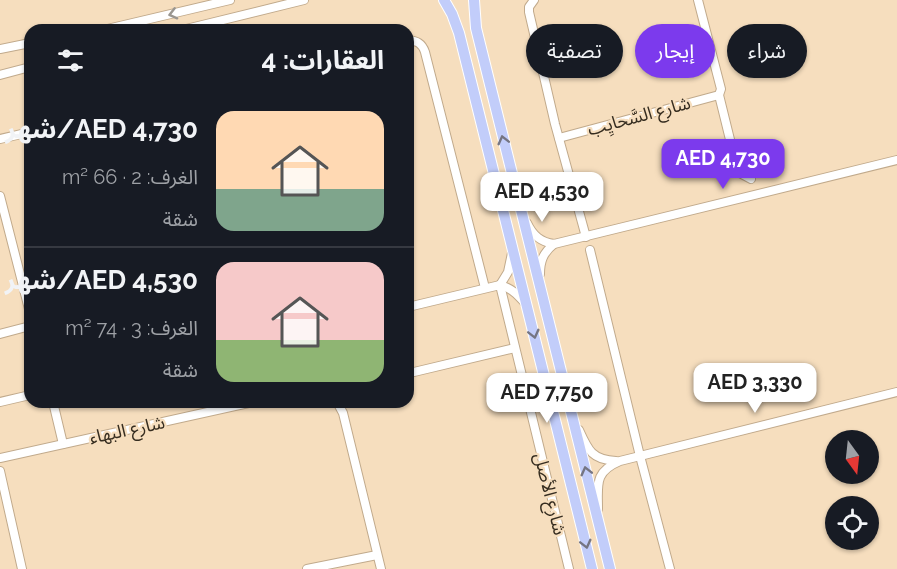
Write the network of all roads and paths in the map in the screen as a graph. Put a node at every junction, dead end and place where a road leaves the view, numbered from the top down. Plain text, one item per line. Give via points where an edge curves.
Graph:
1 (230, 0) edge
2 (304, 0) edge
3 (444, 0) edge
4 (474, 0) edge
5 (534, 0) edge
6 (698, 0) edge
7 (128, 24) edge
8 (206, 24) edge
9 (414, 41) edge
10 (24, 44) edge
11 (0, 49) edge
12 (24, 69) edge
13 (16, 71) junction
14 (0, 75) edge
15 (0, 80) edge
16 (719, 95) junction
17 (24, 133) edge
18 (559, 138) junction
19 (0, 139) edge
20 (897, 160) edge
21 (751, 179) dead end
22 (0, 196) edge
23 (1, 208) edge
24 (521, 212) junction
25 (586, 237) junction
26 (555, 244) junction
27 (512, 246) junction
28 (590, 250) dead end
29 (500, 285) junction
30 (485, 288) junction
31 (24, 291) edge
32 (541, 291) junction
33 (527, 305) junction
34 (414, 306) edge
35 (24, 328) edge
36 (0, 334) edge
37 (515, 348) junction
38 (414, 372) dead end
39 (896, 395) edge
40 (24, 396) edge
41 (0, 402) edge
42 (54, 408) edge
43 (226, 408) edge
44 (340, 408) edge
45 (572, 416) junction
46 (63, 444) junction
47 (640, 456) junction
48 (0, 458) edge
49 (620, 461) junction
50 (0, 471) edge
51 (598, 520) junction
52 (377, 555) junction
53 (22, 569) edge
54 (307, 569) edge
55 (381, 569) edge
56 (569, 569) edge
57 (592, 569) edge
58 (610, 569) edge
59 (670, 569) edge

1 -> 7 street
2 - 8 street
3 - 27 main road via 459,33
24 -> 4 main road via 476,28
5 - 18 street via 529,12
6 - 16 street via 721,89
9 - 30 street via 427,56
10 - 11 street
12 - 13 street
13 - 14 street
13 - 15 street
16 - 18 street, شارع السَّحايِب
16 - 21 street via 738,172
17 - 19 street
18 - 25 street
20 - 25 street
22 - 23 street
23 - 31 street
24 - 26 street via 537,237
24 - 32 main road
25 - 26 street
26 - 32 street via 541,261
27 - 29 street via 510,265
27 - 33 main road
28 - 47 street
29 - 30 street
29 - 33 street via 516,292
29 - 37 street, شارع الأصل
30 - 34 street
32 - 45 main road
33 -> 57 main road
35 - 36 street
37 - 38 street
37 - 56 street, شارع الأصل
39 - 47 street
40 - 41 street
42 - 46 street
43 - 46 street, شارع البهاء
44 - 52 street
45 - 49 street via 594,455
51 -> 45 main road
46 - 48 street, شارع البهاء
47 - 49 street
47 - 59 street
49 - 51 street via 600,476
50 - 53 street
51 - 58 main road
52 - 54 street
52 - 55 street

